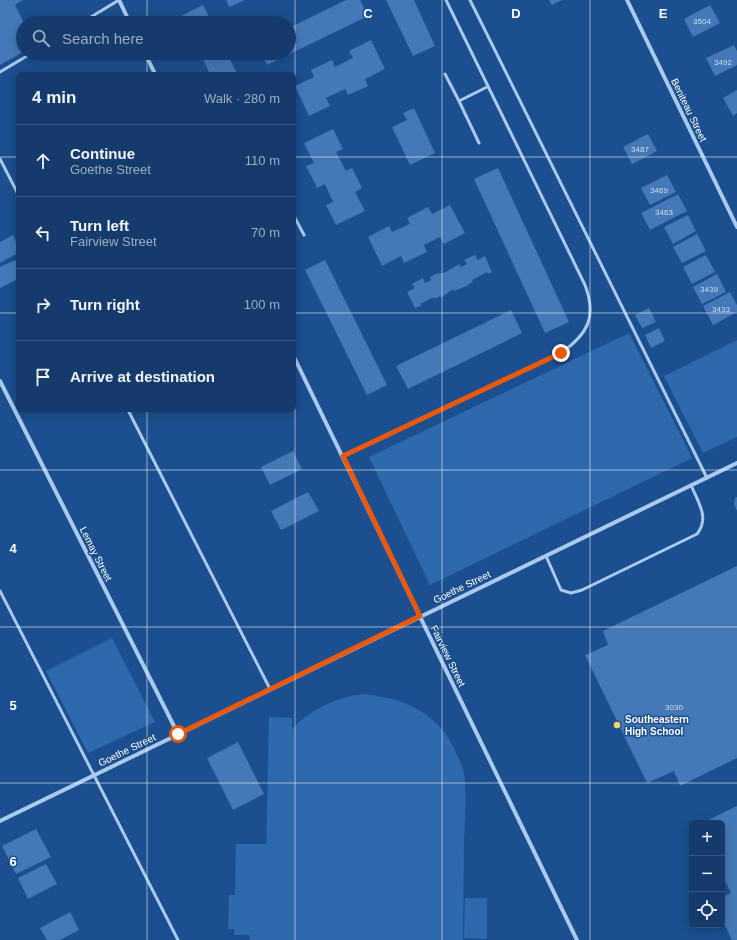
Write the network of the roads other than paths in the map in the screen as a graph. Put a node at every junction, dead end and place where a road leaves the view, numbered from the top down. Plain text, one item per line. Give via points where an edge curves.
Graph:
1 (119, 0) edge
2 (446, 0) edge
3 (470, 0) edge
4 (627, 0) edge
5 (93, 16) edge
6 (127, 16) edge
7 (20, 60) edge
8 (148, 60) edge
9 (0, 72) edge
10 (154, 72) edge
11 (445, 74) dead end
12 (487, 87) junction
13 (459, 101) junction
14 (479, 143) dead end
15 (0, 159) edge
16 (16, 190) edge
17 (296, 220) edge
18 (737, 227) edge
19 (304, 235) dead end
20 (296, 361) edge
21 (0, 381) edge
22 (129, 412) edge
23 (343, 456) junction
24 (737, 463) edge
25 (707, 478) junction
26 (691, 485) junction
27 (546, 556) junction
28 (0, 591) edge
29 (420, 616) junction
30 (270, 689) junction
31 (178, 734) junction
32 (94, 775) junction
33 (0, 821) edge
34 (178, 940) edge
35 (577, 940) edge

1 - 5 lane
1 - 6 street
2 - 12 lane
3 - 25 lane
4 - 18 street, Beniteau Street
7 - 9 lane
8 - 10 street
11 - 13 lane
12 - 13 lane
12 - 23 lane via 585,285 591,306 591,318 574,344 561,353
13 - 14 lane
15 - 16 lane
17 - 19 lane
20 - 23 street, Fairview Street
21 - 31 street, Lemay Street
22 - 30 lane
23 - 29 street, Fairview Street
24 - 25 street, Goethe Street
25 - 26 street, Goethe Street
26 - 27 street, Goethe Street
26 - 27 lane via 704,521 697,534 571,593 562,590
27 - 29 street, Goethe Street
28 - 32 lane
29 - 30 street, Goethe Street
29 - 35 street, Fairview Street
30 - 31 street, Goethe Street
31 - 32 street, Goethe Street
32 - 33 street, Goethe Street
32 - 34 lane

